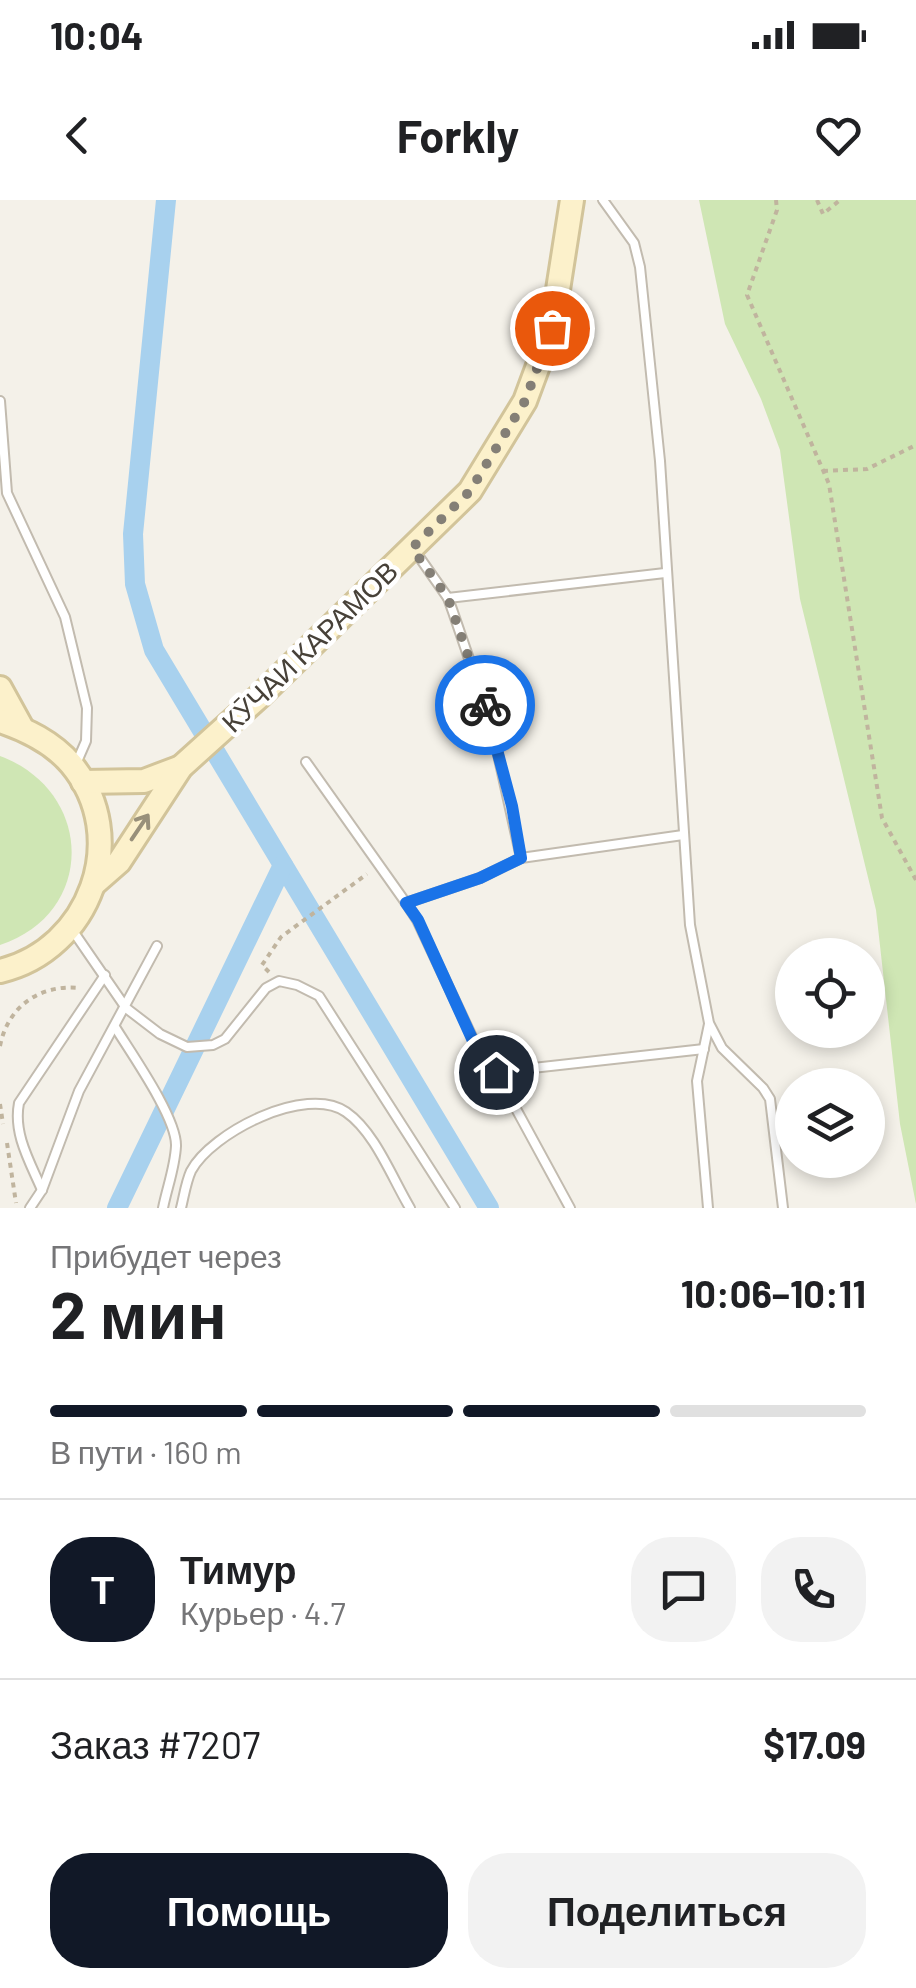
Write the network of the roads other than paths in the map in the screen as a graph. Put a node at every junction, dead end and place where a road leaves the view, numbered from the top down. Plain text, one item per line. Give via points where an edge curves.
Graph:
1 (572, 200) edge
2 (603, 200) edge
3 (0, 400) edge
4 (412, 548) junction
5 (665, 574) junction
6 (448, 598) junction
7 (0, 688) edge
8 (11, 724) edge
9 (306, 762) dead end
10 (180, 768) junction
11 (79, 775) junction
12 (682, 835) junction
13 (521, 858) junction
14 (95, 883) junction
15 (406, 903) junction
16 (70, 928) junction
17 (157, 946) dead end
18 (0, 971) edge
19 (105, 975) junction
20 (126, 1008) junction
21 (709, 1023) junction
22 (116, 1027) junction
23 (704, 1049) junction
24 (496, 1072) junction
25 (42, 1190) junction
26 (30, 1208) edge
27 (164, 1208) edge
28 (181, 1208) edge
29 (410, 1208) edge
30 (455, 1208) edge
31 (570, 1208) edge
32 (708, 1208) edge
33 (783, 1208) edge

1 - 4 main road, КӮЧАИ КАРАМОВ via 552,328 525,401 470,491
2 - 5 lane via 634,243 640,266
3 - 11 lane via 7,493 65,617 87,708
4 - 6 lane
4 - 10 main road, КӮЧАИ КАРАМОВ
5 - 6 lane
5 - 12 lane
6 - 13 lane via 492,723
7 - 8 main road
8 - 11 main road via 46,741
9 - 15 lane
10 - 11 main road, КӮЧАИ КАРАМОВ via 144,781
14 -> 10 main road, КӮЧАИ КАРАМОВ via 119,862
11 - 14 main road via 96,814
12 - 13 lane
12 - 21 lane
13 - 15 lane
14 - 16 main road
15 - 24 lane via 474,1043
16 - 18 main road via 35,958
16 - 19 lane
17 - 20 lane
19 - 20 lane
19 - 25 lane via 20,1103 19,1136
20 - 22 lane
20 - 30 lane via 186,1047 225,1038 266,988 280,981 319,996
21 - 23 lane
21 - 33 lane via 722,1048 770,1099
22 - 25 lane via 79,1091
22 - 27 lane via 175,1134
23 - 24 lane
23 - 32 lane via 697,1081
24 - 31 lane
25 - 26 lane
28 - 29 lane via 199,1160 262,1114 289,1105 345,1111 364,1129

